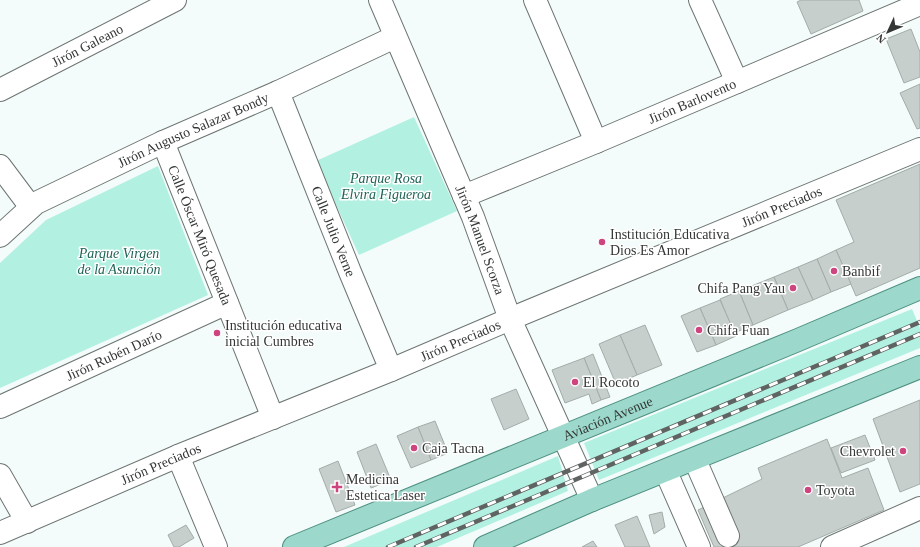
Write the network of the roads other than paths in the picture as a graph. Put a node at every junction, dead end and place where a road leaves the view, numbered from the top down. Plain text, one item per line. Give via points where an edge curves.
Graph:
1 (175, 0) edge
2 (380, 0) edge
3 (535, 0) edge
4 (700, 0) edge
5 (920, 4) edge
6 (145, 7) edge
7 (395, 37) junction
8 (737, 82) junction
9 (0, 90) edge
10 (278, 92) junction
11 (163, 142) junction
12 (596, 142) junction
13 (920, 149) edge
14 (0, 166) edge
15 (464, 196) junction
16 (30, 206) junction
17 (0, 236) edge
18 (920, 288) edge
19 (227, 303) junction
20 (510, 319) junction
21 (920, 367) edge
22 (391, 370) junction
23 (0, 407) edge
24 (272, 418) junction
25 (564, 436) junction
26 (178, 456) junction
27 (695, 460) junction
28 (666, 472) junction
29 (0, 475) edge
30 (708, 490) junction
31 (592, 500) junction
32 (680, 504) junction
33 (920, 508) edge
34 (26, 522) junction
35 (0, 533) edge
36 (728, 536) dead end
37 (216, 547) edge
38 (294, 547) edge
39 (485, 547) edge
40 (699, 547) edge
41 (832, 547) edge

1 - 6 street, Jirón Galeano
2 - 7 street, Jirón Manuel Scorza
3 - 12 street
4 - 8 street
5 - 8 street, Jirón Barlovento
6 - 9 street, Jirón Galeano
7 - 10 street, Jirón Augusto Salazar Bondy
7 - 15 street, Jirón Manuel Scorza
8 - 12 street, Jirón Barlovento
10 - 11 street, Jirón Augusto Salazar Bondy
10 - 22 street, Calle Julio Verne
11 - 16 street, Jirón Augusto Salazar Bondy
11 - 19 street, Calle Óscar Miró Quesada
12 - 15 street, Jirón Barlovento
13 - 20 street, Jirón Preciados
14 - 16 street
15 - 20 street, Jirón Manuel Scorza
16 - 17 street, Jirón Augusto Salazar Bondy
18 - 25 main road, Aviación Avenue
19 - 23 street, Jirón Rubén Darío
19 - 24 street, Calle Óscar Miró Quesada
20 - 22 street, Jirón Preciados
20 - 25 street, Jirón Manuel Scorza
21 - 27 main road
22 - 24 street, Jirón Preciados
24 - 26 street, Jirón Preciados
25 - 31 street, Jirón Manuel Scorza
25 - 38 main road, Aviación Avenue
26 - 34 street, Jirón Preciados
26 - 37 street
27 - 28 main road
27 - 30 street
28 - 31 main road
28 - 32 street
29 - 34 street
30 - 32 street
30 - 36 street
31 - 39 main road
32 - 40 street
33 - 41 street
34 - 35 street, Jirón Preciados

